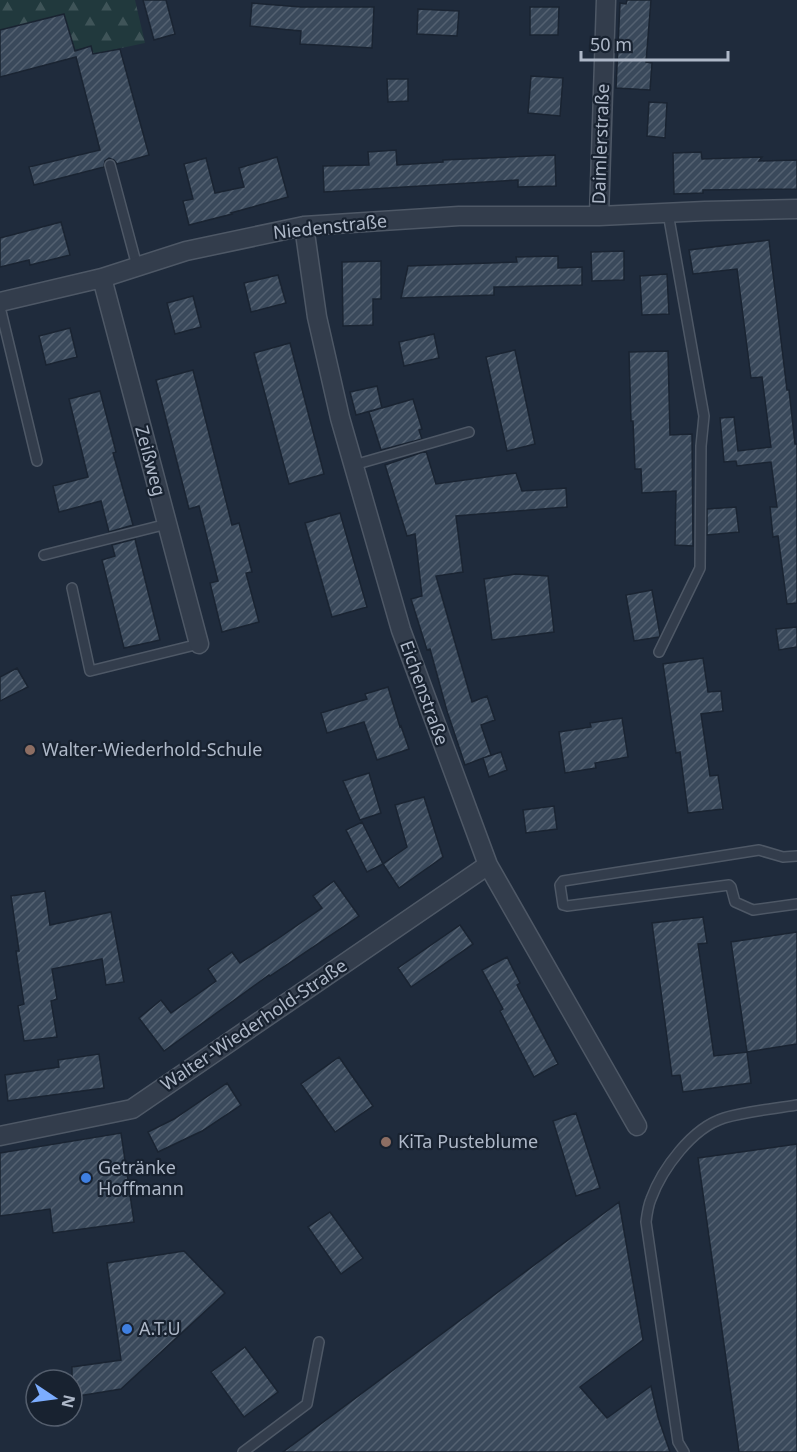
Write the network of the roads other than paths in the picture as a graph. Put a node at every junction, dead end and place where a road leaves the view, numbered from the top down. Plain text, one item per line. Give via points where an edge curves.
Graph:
1 (606, 0) edge
2 (110, 165) dead end
3 (796, 212) edge
4 (668, 213) junction
5 (599, 216) junction
6 (304, 226) junction
7 (137, 267) junction
8 (102, 278) junction
9 (0, 304) edge
10 (469, 432) dead end
11 (37, 461) dead end
12 (354, 465) junction
13 (167, 524) junction
14 (44, 555) dead end
15 (72, 588) dead end
16 (199, 644) joint
17 (659, 652) dead end
18 (797, 856) edge
19 (488, 865) junction
20 (797, 904) edge
21 (797, 1105) edge
22 (638, 1125) dead end
23 (0, 1136) edge
24 (319, 1342) dead end
25 (243, 1452) edge
26 (684, 1452) edge

1 - 5 street, Daimlerstraße
2 - 7 lane
3 - 4 street, Niedenstraße
4 - 5 street, Niedenstraße
4 - 17 lane via 704,416 700,568
5 - 6 street, Niedenstraße via 459,216
6 - 7 street, Niedenstraße via 186,251
6 - 12 street, Eichenstraße via 317,317
7 - 8 street, Niedenstraße
8 - 9 street, Niedenstraße
8 - 13 street, Zeißweg
9 - 11 lane
10 - 12 lane
12 - 19 street, Eichenstraße via 401,630
13 - 14 lane
13 - 16 street, Zeißweg
15 - 16 lane via 90,671
18 - 20 lane via 783,857 759,850 563,881 560,885 563,905 567,906 729,885 735,902 753,910
19 - 22 street, Eichenstraße
19 - 23 street, Walter-Wiederhold-Straße via 132,1109
21 - 26 lane via 706,1125 672,1161 651,1199 646,1222 678,1442
24 - 25 lane via 307,1404

